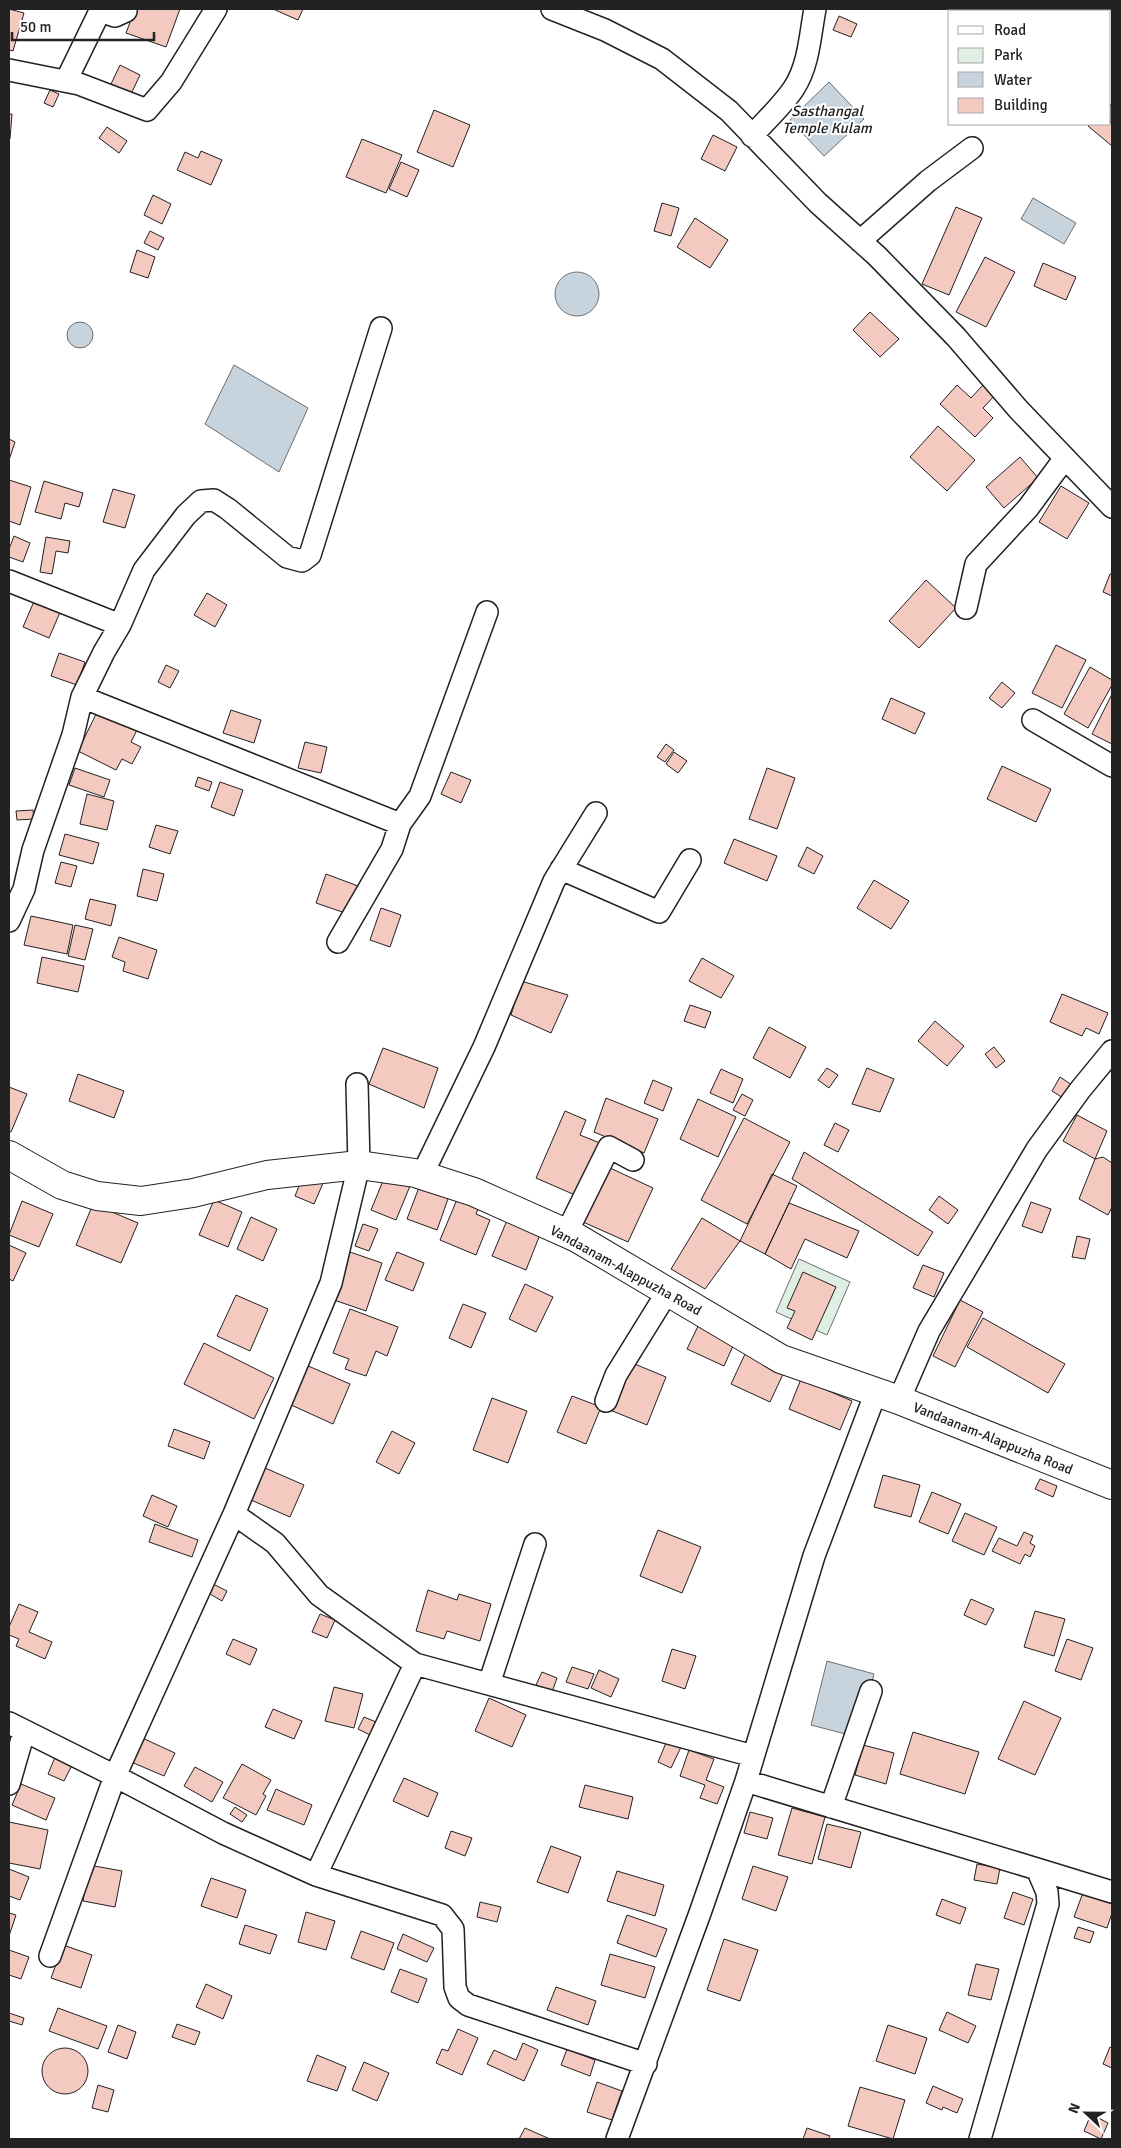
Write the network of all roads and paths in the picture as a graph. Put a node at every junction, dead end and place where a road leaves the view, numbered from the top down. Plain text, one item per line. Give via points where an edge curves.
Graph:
1 (216, 9) edge
2 (552, 9) edge
3 (815, 9) edge
4 (126, 10) dead end
5 (9, 70) edge
6 (66, 81) junction
7 (752, 136) junction
8 (972, 148) dead end
9 (860, 241) junction
10 (381, 328) dead end
11 (1065, 458) junction
12 (1109, 498) edge
13 (9, 581) edge
14 (966, 608) dead end
15 (487, 612) dead end
16 (120, 625) junction
17 (82, 697) junction
18 (1033, 720) dead end
19 (1112, 766) edge
20 (596, 813) dead end
21 (400, 824) junction
22 (690, 860) dead end
23 (561, 869) junction
24 (9, 921) edge
25 (338, 942) dead end
26 (1112, 1051) edge
27 (356, 1084) dead end
28 (9, 1155) edge
29 (633, 1160) dead end
30 (359, 1165) junction
31 (422, 1175) junction
32 (566, 1234) junction
33 (668, 1291) junction
34 (887, 1396) junction
35 (606, 1401) dead end
36 (1112, 1485) edge
37 (234, 1514) junction
38 (535, 1544) dead end
39 (415, 1664) junction
40 (489, 1684) junction
41 (871, 1690) dead end
42 (17, 1728) edge
43 (753, 1756) junction
44 (115, 1776) junction
45 (746, 1781) junction
46 (9, 1784) edge
47 (832, 1807) junction
48 (1037, 1869) junction
49 (316, 1875) junction
50 (1112, 1892) edge
51 (50, 1956) dead end
52 (646, 2064) junction
53 (622, 2138) edge
54 (980, 2139) edge

1 - 6 street via 171,82 147,110
2 - 7 street via 605,30 662,59 729,111
3 - 7 street via 800,78 794,90
4 - 6 street via 115,16 100,11
5 - 6 street
7 - 9 street
8 - 9 street via 928,181
9 - 11 street via 956,336
10 - 16 street via 310,555 302,561 287,557 219,502 201,502 186,514 144,570
11 - 12 street
11 - 14 street via 1028,508 976,564
13 - 16 street
15 - 21 street via 420,796
16 - 17 street
17 - 21 street
17 - 24 street via 73,735 33,850 24,889
18 - 19 street
20 - 23 street
21 - 25 street via 392,849
22 - 23 street via 659,912
23 - 31 street via 484,1047
26 - 34 street via 1037,1149 930,1332
27 - 30 street
28 - 30 main road, Vandaanam-Alappuzha Road via 62,1185 97,1196 141,1201 193,1193 266,1175
29 - 32 street via 609,1147
30 - 31 main road, Vandaanam-Alappuzha Road
30 - 37 street via 331,1283
31 - 32 main road, Vandaanam-Alappuzha Road via 474,1192
32 - 33 main road, Vandaanam-Alappuzha Road
33 - 34 main road, Vandaanam-Alappuzha Road via 781,1359
33 - 35 street via 616,1375
34 - 36 main road, Vandaanam-Alappuzha Road
34 - 43 street via 814,1556
37 - 39 street via 275,1543 319,1596
37 - 44 street
38 - 40 street
39 - 40 street
39 - 49 street
40 - 43 street
41 - 47 street
42 - 44 street
42 - 46 street
43 - 45 street
44 - 49 street via 223,1834
44 - 51 street
45 - 47 street
45 - 52 street
47 - 48 street
48 - 50 street
48 - 54 street via 1047,1892 1048,1904
49 - 52 street via 442,1915 453,1929 455,1987 459,1998 468,2005
52 - 53 street

